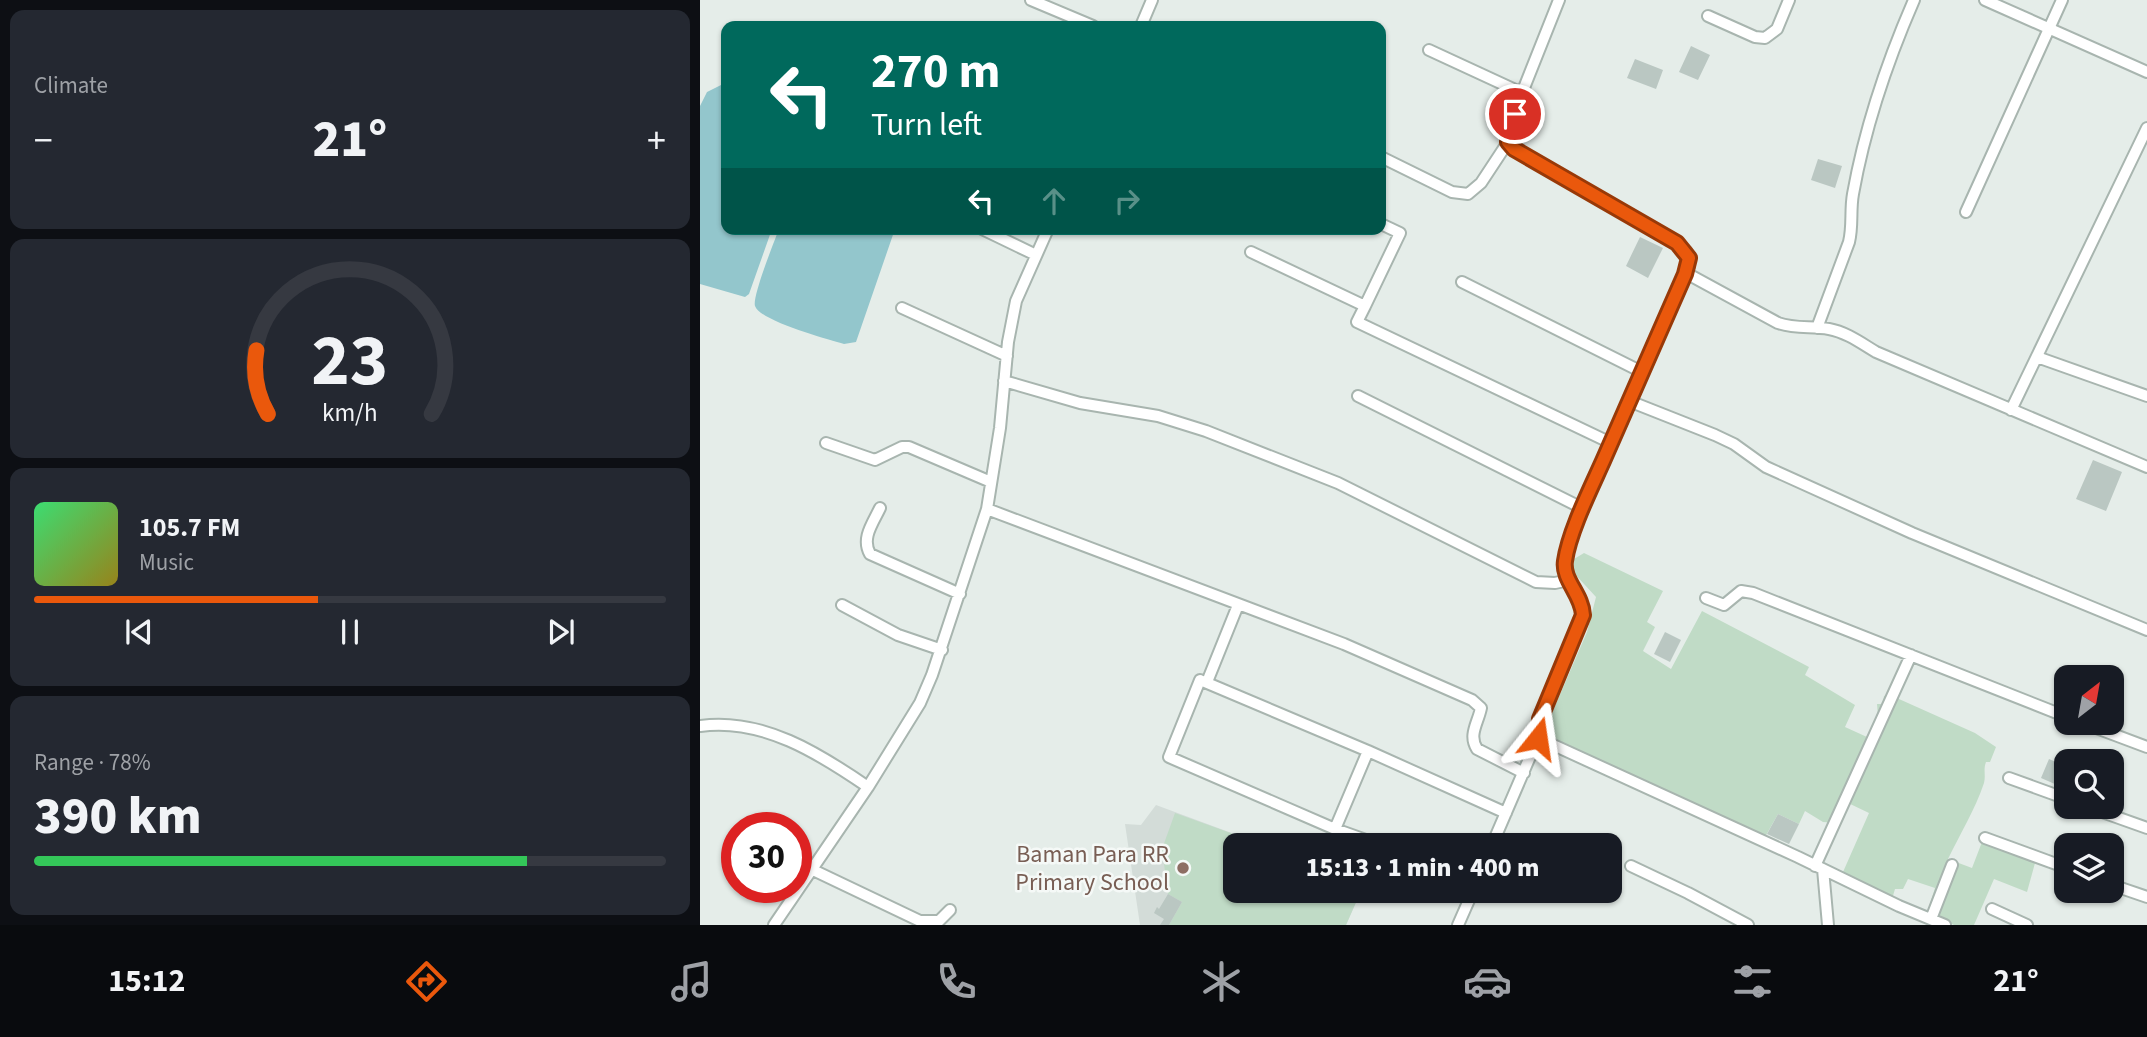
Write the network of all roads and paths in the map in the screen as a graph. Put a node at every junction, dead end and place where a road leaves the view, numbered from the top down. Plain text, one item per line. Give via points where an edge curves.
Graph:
1 (1031, 0) edge
2 (1152, 0) edge
3 (1559, 0) edge
4 (1789, 0) edge
5 (1914, 0) edge
6 (1985, 0) edge
7 (2062, 0) edge
8 (1708, 16) dead end
9 (1081, 21) edge
10 (1143, 21) edge
11 (2048, 29) junction
12 (1429, 50) dead end
13 (2147, 72) edge
14 (1522, 93) junction
15 (2147, 128) edge
16 (1508, 142) junction
17 (1386, 159) edge
18 (1966, 212) dead end
19 (1386, 226) edge
20 (994, 235) edge
21 (1045, 235) edge
22 (1251, 252) dead end
23 (1036, 255) junction
24 (1685, 274) junction
25 (1462, 282) dead end
26 (1365, 306) junction
27 (902, 308) dead end
28 (1817, 328) junction
29 (1007, 356) junction
30 (2037, 357) junction
31 (1642, 372) junction
32 (1004, 381) junction
33 (1358, 396) dead end
34 (2147, 396) edge
35 (1629, 401) junction
36 (2011, 410) junction
37 (826, 443) dead end
38 (1611, 443) junction
39 (2147, 467) edge
40 (991, 482) junction
41 (880, 508) dead end
42 (1582, 508) junction
43 (986, 509) junction
44 (1569, 580) junction
45 (960, 594) junction
46 (1706, 598) dead end
47 (842, 605) dead end
48 (1238, 605) junction
49 (2147, 630) edge
50 (942, 650) junction
51 (1911, 655) junction
52 (1207, 682) junction
53 (2054, 712) edge
54 (700, 726) edge
55 (2115, 735) edge
56 (1538, 738) junction
57 (2147, 747) edge
58 (1368, 751) junction
59 (1524, 773) junction
60 (2009, 778) dead end
61 (868, 787) junction
62 (2054, 794) edge
63 (1506, 813) junction
64 (2122, 819) edge
65 (2147, 828) edge
66 (1335, 829) junction
67 (1346, 833) edge
68 (1497, 833) edge
69 (1985, 838) dead end
70 (2054, 863) edge
71 (1952, 865) dead end
72 (1631, 866) dead end
73 (1819, 867) junction
74 (813, 870) junction
75 (2124, 889) edge
76 (2147, 897) edge
77 (1468, 903) edge
78 (1992, 909) dead end
79 (950, 910) dead end
80 (1939, 923) edge
81 (774, 925) edge
82 (1458, 925) edge
83 (1748, 925) edge
84 (1828, 925) edge
85 (2027, 925) edge

1 - 9 street
2 - 10 street
3 - 14 street
4 - 8 street via 1777,29 1765,38
5 - 28 street via 1892,51 1865,142 1852,197 1853,227
6 - 11 street
7 - 11 street
11 - 13 street
11 - 18 street
12 - 14 street
14 - 16 street
15 - 30 street
16 - 17 street via 1481,183 1468,194 1452,192
16 - 24 street via 1524,156 1677,243 1689,258
19 - 26 street via 1400,233
20 - 23 street
21 - 23 street
22 - 26 street
23 - 29 street via 1016,301
24 - 28 street via 1777,323
24 - 31 street
25 - 31 street
26 - 38 street via 1357,322
27 - 29 street
28 - 36 street via 1844,333 1875,352
29 - 32 street
30 - 34 street
30 - 36 street
31 - 35 street
32 - 40 street
32 - 44 street via 1206,431 1338,483 1536,582
33 - 42 street
35 - 38 street
35 - 49 street via 1715,435 1766,467 1912,533
36 - 39 street
37 - 40 street via 875,460 908,447
38 - 42 street
40 - 43 street
41 - 45 street via 866,539 870,554
42 - 44 street via 1565,558
43 - 45 street
43 - 48 street
44 - 56 street via 1580,597 1583,615 1540,719
45 - 50 street
46 - 51 street via 1724,605 1741,591 1752,593
47 - 50 street via 898,635
48 - 52 street
48 - 59 street via 1344,643 1472,700 1481,708 1472,735 1474,746
50 - 61 street via 920,703
51 - 53 street
51 - 73 street
52 - 58 street
52 - 66 street via 1199,680 1169,757
54 - 61 street via 757,730 791,742 816,752
55 - 57 street
56 - 59 street
56 - 73 street
58 - 63 street
58 - 66 street
59 - 63 street
60 - 62 street
61 - 74 street
63 - 68 street
64 - 65 street
66 - 67 street
69 - 70 street
71 - 80 street
72 - 83 street
73 - 80 street
73 - 84 street
74 - 79 street via 920,922 939,921
74 - 81 street
75 - 76 street
77 - 82 street
78 - 85 street

